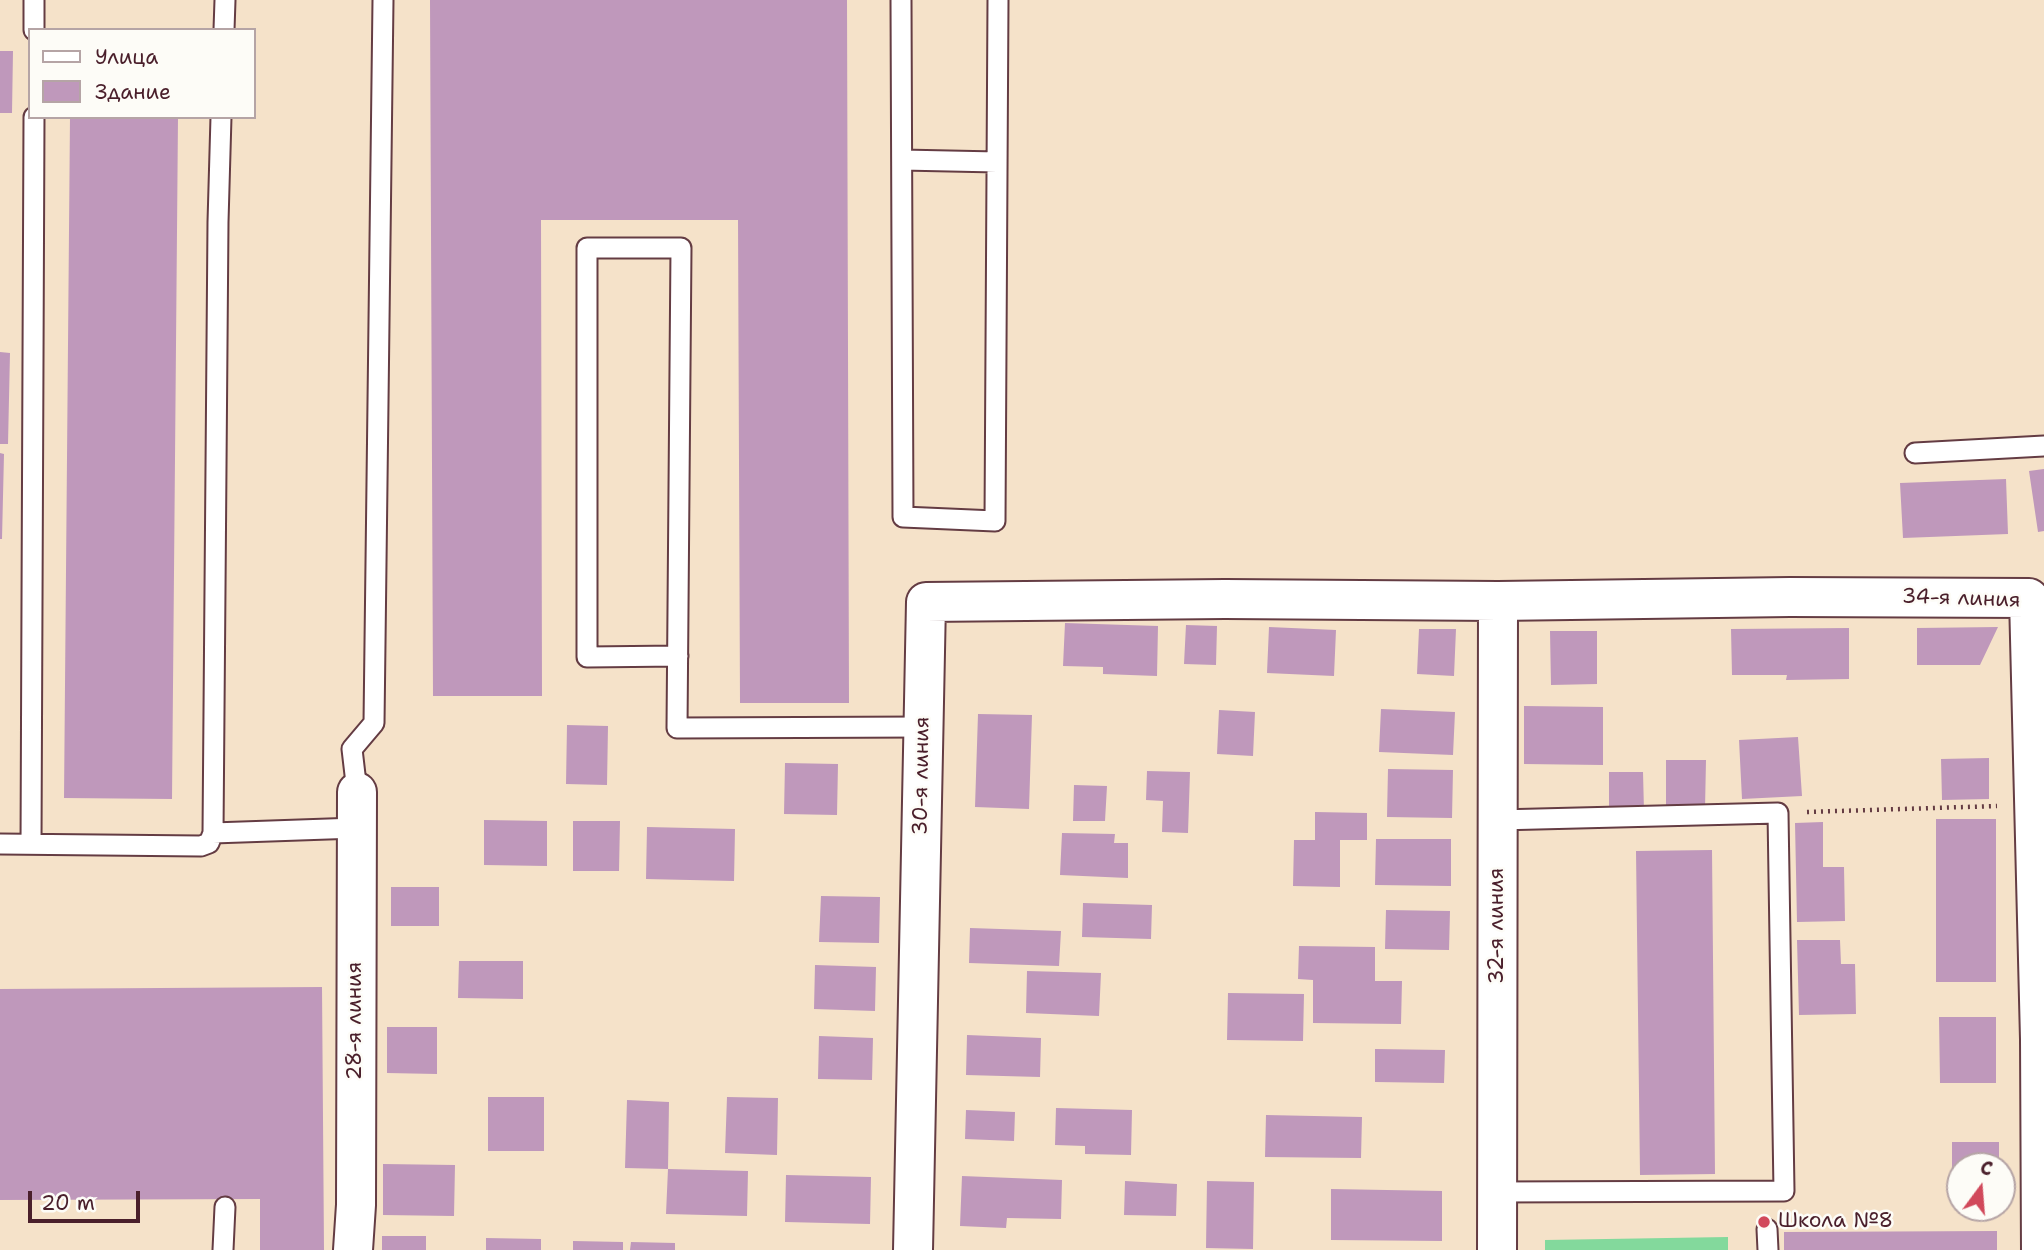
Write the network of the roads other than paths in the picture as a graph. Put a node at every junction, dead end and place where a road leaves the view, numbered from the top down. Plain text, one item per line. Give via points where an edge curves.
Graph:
1 (34, 0) edge
2 (225, 0) edge
3 (383, 0) edge
4 (901, 0) edge
5 (998, 0) edge
6 (34, 28) edge
7 (224, 28) edge
8 (34, 119) edge
9 (221, 119) edge
10 (902, 160) junction
11 (997, 162) junction
12 (2044, 446) edge
13 (1914, 453) dead end
14 (1498, 601) junction
15 (678, 656) junction
16 (923, 727) junction
17 (357, 810) junction
18 (1498, 820) junction
19 (213, 833) junction
20 (0, 844) edge
21 (31, 845) junction
22 (2042, 1038) edge
23 (1497, 1192) junction
24 (225, 1208) dead end
25 (1767, 1229) dead end
26 (223, 1250) edge
27 (353, 1250) edge
28 (913, 1250) edge
29 (1497, 1250) edge
30 (1768, 1250) edge
31 (2042, 1250) edge

1 - 6 lane
2 - 7 lane
3 - 17 lane via 374,723 352,749
4 - 10 lane
5 - 11 lane
8 - 21 lane
9 - 19 lane
10 - 11 lane
10 - 11 lane via 903,517 995,521
12 - 13 lane
14 - 16 street, 30-я линия via 926,602
14 - 18 street, 32-я линия
14 - 22 street, 34-я линия via 2029,598
15 - 15 lane via 681,248 587,248 587,657
15 - 16 lane via 677,728
16 - 28 street, 30-я линия
17 - 19 lane
17 - 27 street, 28-я линия
18 - 23 street, 32-я линия
18 - 23 lane via 1778,813 1784,1191
19 - 21 lane via 209,843 201,846
20 - 21 lane
22 - 31 street, 34-я линия
23 - 29 street, 32-я линия
24 - 26 lane
25 - 30 lane

